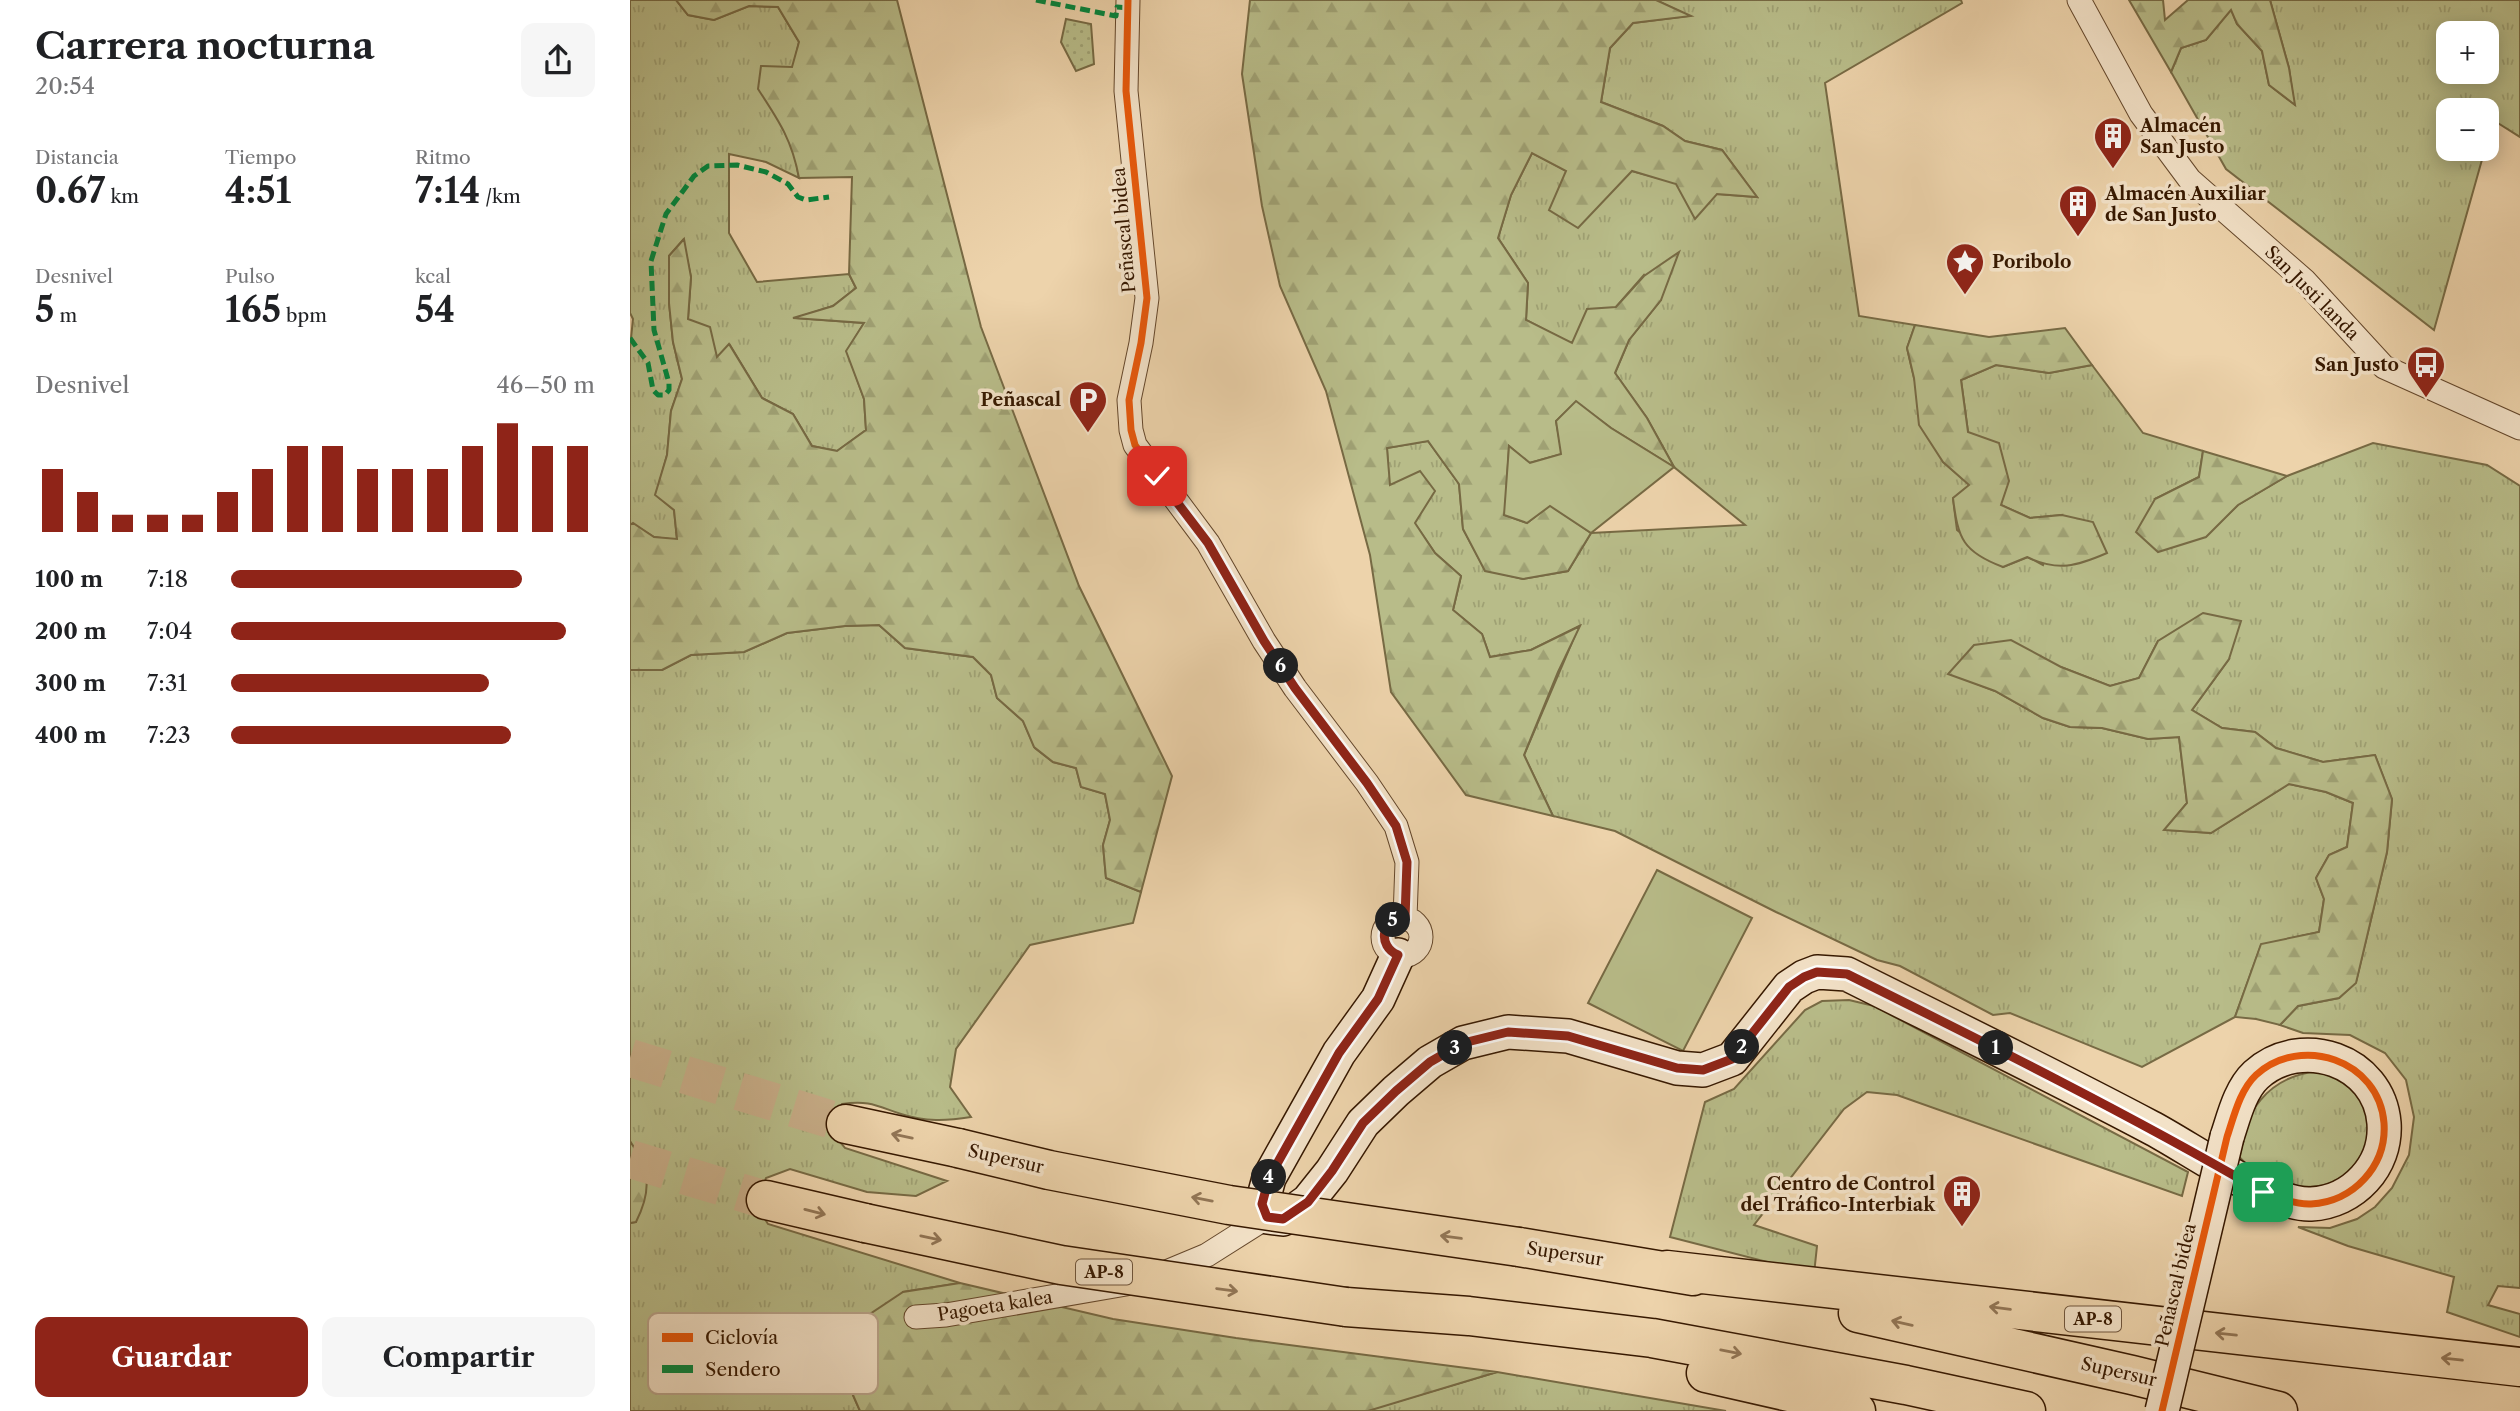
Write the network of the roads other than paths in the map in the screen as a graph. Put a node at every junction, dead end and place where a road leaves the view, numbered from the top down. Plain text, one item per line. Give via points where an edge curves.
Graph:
1 (1128, 0) edge
2 (2079, 0) edge
3 (2520, 428) edge
4 (1398, 955) joint
5 (846, 1124) tunnel mouth
6 (766, 1200) tunnel mouth
7 (1267, 1217) junction
8 (1667, 1270) junction
9 (916, 1317) dead end
10 (1468, 1324) junction
11 (2520, 1367) edge
12 (1856, 1411) edge
13 (2026, 1411) edge
14 (2162, 1411) edge
15 (2278, 1411) edge

1 - 4 street, Peñascal bidea via 1126,91 1147,298 1129,400 1133,437 1208,543 1295,688 1396,826 1407,862 1405,918 1393,920 1385,930 1385,943
2 - 3 street, San Justi landa via 2141,114 2190,180 2305,281 2384,367
4 - 7 street via 1378,999 1339,1053 1269,1178 1262,1204
8 -> 5 highway, Supersur / AP-8, bridge via 1230,1205
6 -> 10 highway, AP-8, bridge via 1061,1265
7 - 9 street, Pagoeta kalea via 1208,1255 1163,1274 1116,1287
7 - 14 street, Peñascal bidea, bridge via 1283,1219 1308,1202 1363,1123 1430,1062 1463,1043 1508,1032 1568,1036 1677,1068 1703,1070 1732,1059 1789,987 1817,972 1847,974 2154,1129 2263,1192 2287,1200 2310,1204 2337,1199 2355,1190 2379,1157 2384,1125 2380,1102 2351,1066 2325,1056 2297,1055 2273,1062 2254,1077 2239,1100 2227,1137
11 -> 8 highway, AP-8
15 -> 8 highway, Supersur / AP-8
10 - 12 highway via 1677,1366
10 -> 13 highway, AP-8 via 1652,1338

